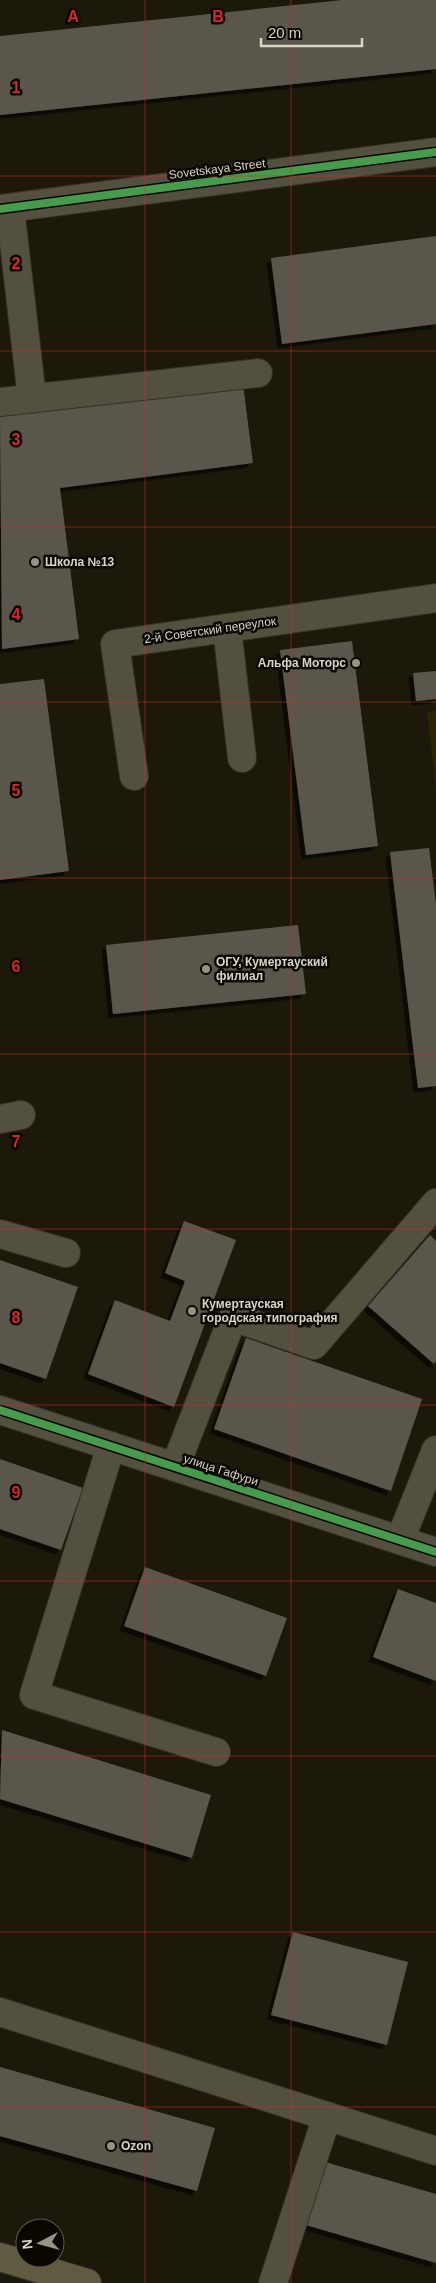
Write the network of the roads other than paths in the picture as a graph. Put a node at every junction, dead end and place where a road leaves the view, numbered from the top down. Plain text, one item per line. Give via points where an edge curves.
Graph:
1 (436, 152) edge
2 (5, 208) edge
3 (258, 373) dead end
4 (32, 398) junction
5 (0, 402) edge
6 (436, 598) edge
7 (227, 628) junction
8 (242, 758) dead end
9 (134, 776) dead end
10 (436, 1203) edge
11 (0, 1234) edge
12 (66, 1253) dead end
13 (0, 1410) edge
14 (111, 1446) junction
15 (436, 1450) edge
16 (175, 1467) junction
17 (400, 1540) junction
18 (436, 1552) edge
19 (216, 1752) dead end
20 (0, 2012) edge
21 (327, 2116) junction
22 (436, 2151) edge
23 (0, 2257) edge
24 (87, 2283) edge
25 (273, 2283) edge

1 - 2 street, Sovetskaya Street
2 - 4 street
3 - 4 street
4 - 5 street
6 - 7 street, 2-й Советский переулок
7 - 8 street
7 - 9 street, 2-й Советский переулок via 115,644
10 - 16 street via 314,1345 232,1317
11 - 12 street
13 - 14 street, улица Гафури
14 - 16 street, улица Гафури
14 - 19 street via 34,1695
15 - 17 street
16 - 17 street, улица Гафури
17 - 18 street, улица Гафури
20 - 21 street
21 - 22 street
21 - 25 street
23 - 24 main road

